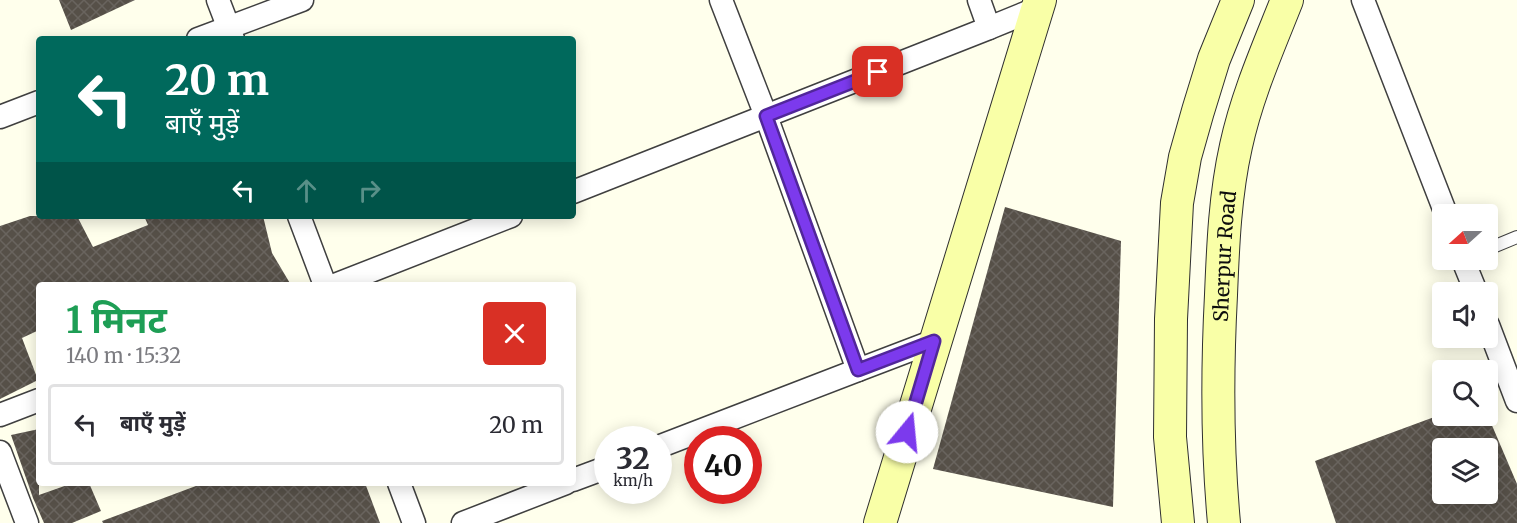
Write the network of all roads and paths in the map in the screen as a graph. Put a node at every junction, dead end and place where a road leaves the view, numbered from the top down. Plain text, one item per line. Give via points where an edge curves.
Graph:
1 (218, 0) edge
2 (303, 0) edge
3 (721, 0) edge
4 (979, 0) edge
5 (1238, 0) edge
6 (1287, 0) edge
7 (1362, 0) edge
8 (1039, 4) edge
9 (989, 28) junction
10 (230, 33) edge
11 (214, 36) edge
12 (36, 103) edge
13 (766, 116) junction
14 (0, 117) edge
15 (576, 191) edge
16 (1442, 204) edge
17 (300, 219) edge
18 (503, 219) edge
19 (1517, 237) edge
20 (1498, 245) edge
21 (324, 282) edge
22 (342, 282) edge
23 (934, 341) junction
24 (1497, 348) edge
25 (858, 370) junction
26 (36, 401) edge
27 (1517, 401) edge
28 (0, 415) edge
29 (672, 442) edge
30 (0, 452) edge
31 (594, 472) edge
32 (576, 479) edge
33 (400, 486) edge
34 (558, 486) edge
35 (27, 523) edge
36 (414, 523) edge
37 (463, 523) edge
38 (880, 523) edge
39 (1178, 523) edge
40 (1224, 523) edge

1 - 10 street
2 - 10 street
3 - 13 street
4 - 9 street
5 - 39 street via 1198,111 1177,203 1170,437
6 - 40 street, Sherpur Road via 1255,79 1236,145 1224,219 1218,421
7 - 16 street
8 - 9 street
8 - 23 street
9 - 13 street
10 - 11 street
12 - 14 street
13 - 15 street
13 - 25 street
17 - 21 street
18 - 22 street
19 - 20 lane
23 - 25 street
23 - 38 street
24 - 27 street
25 - 29 street
26 - 28 street
30 - 35 street
31 - 32 street
33 - 36 street
34 - 37 street

